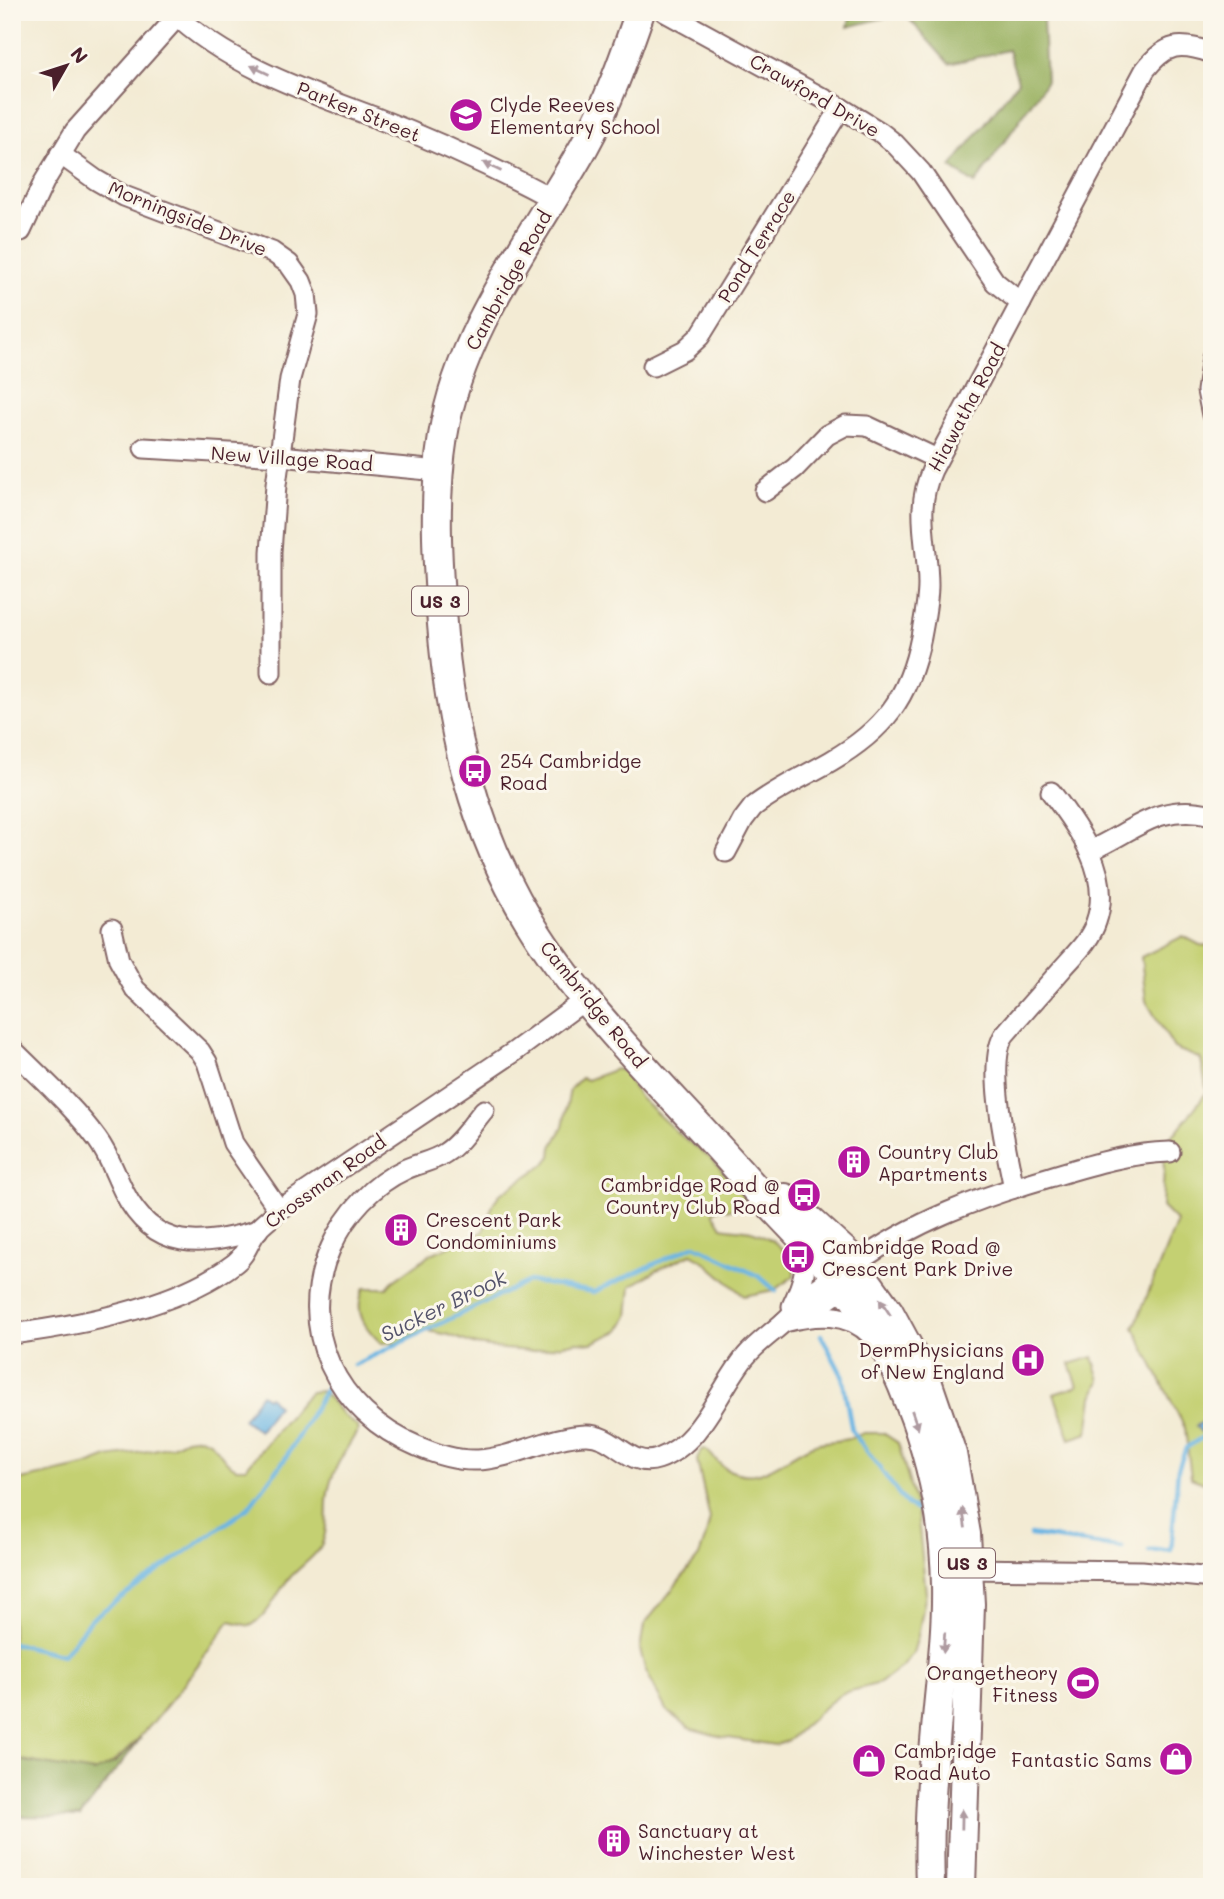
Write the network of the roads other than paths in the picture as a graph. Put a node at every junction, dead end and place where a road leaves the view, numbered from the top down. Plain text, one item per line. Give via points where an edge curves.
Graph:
1 (640, 12) edge
2 (665, 12) edge
3 (174, 15) edge
4 (1212, 53) edge
5 (841, 108) junction
6 (60, 154) junction
7 (553, 199) junction
8 (21, 231) dead end
9 (1021, 303) junction
10 (1212, 358) edge
11 (653, 366) dead end
12 (1212, 415) edge
13 (144, 448) dead end
14 (280, 456) junction
15 (937, 459) junction
16 (439, 471) junction
17 (765, 491) dead end
18 (271, 673) dead end
19 (1051, 792) dead end
20 (1212, 815) edge
21 (1089, 851) junction
22 (726, 852) dead end
23 (112, 929) dead end
24 (586, 999) junction
25 (12, 1049) edge
26 (484, 1110) dead end
27 (722, 1150) junction
28 (1170, 1152) dead end
29 (1014, 1188) junction
30 (279, 1210) junction
31 (258, 1230) junction
32 (795, 1231) junction
33 (846, 1275) junction
34 (793, 1320) junction
35 (12, 1334) edge
36 (893, 1364) junction
37 (967, 1569) junction
38 (1212, 1578) edge
39 (936, 1732) junction
40 (964, 1734) junction
41 (930, 1887) edge
42 (961, 1887) edge

1 - 7 highway, Cambridge Road / US 3 via 602,111
2 - 5 street, Crawford Drive
3 - 6 street
7 -> 3 street, Parker Street via 459,151 258,70 216,47
4 - 9 street, Hiawatha Road via 1179,46 1165,49 1150,64
5 - 9 street, Crawford Drive via 909,157 995,282
5 - 11 street, Pond Terrace via 700,336 685,350
6 - 8 street
6 - 14 street, Morningside Drive via 109,188 266,249 293,270 306,294 308,314 290,379
7 - 16 highway, Cambridge Road / US 3 via 468,352 449,406
9 - 15 street, Hiawatha Road
10 - 12 street via 1207,391
13 - 14 street, New Village Road
14 - 16 street, New Village Road
14 - 18 street, Morningside Drive via 271,552
15 - 17 street via 872,428 850,424 830,432
15 - 22 street, Hiawatha Road via 922,503 926,607 918,653 902,696 881,724 856,745 753,807
16 - 24 highway, Cambridge Road / US 3 via 443,643 464,771 486,837 515,896
19 - 21 street
20 - 21 street via 1182,811 1155,816
21 - 29 street via 1101,893 1093,930 998,1048 1000,1100
23 - 30 street via 119,960 135,989 207,1062 233,1143
24 - 27 highway, Cambridge Road / US 3
24 - 30 street, Crossman Road
25 - 31 street via 97,1139 131,1204 156,1232 191,1241 221,1240
26 - 34 street via 446,1153 399,1172 375,1188 346,1220 325,1261 317,1316 326,1359 352,1398 390,1433 454,1458 498,1457 587,1435 608,1440 637,1459 656,1460 694,1433 743,1359 764,1337
27 - 32 highway, Cambridge Road / US 3
27 - 33 highway, Cambridge Road / US 3 via 811,1220
28 - 29 street via 1114,1158
29 - 33 street via 982,1197 888,1242
30 - 31 street, Crossman Road
31 - 35 street, Crossman Road via 237,1262 156,1303
32 - 33 highway, Cambridge Road / US 3
32 - 34 street via 803,1247 805,1268
33 - 34 street via 812,1292
33 - 36 highway, Cambridge Road / US 3
37 -> 33 highway, Cambridge Road / US 3 via 960,1491 928,1384 889,1312
34 - 36 street via 827,1315 858,1323
36 -> 39 highway, Cambridge Road / US 3 via 923,1444 942,1526 946,1602
37 - 38 street via 1142,1571
37 - 40 highway, Cambridge Road / US 3 via 970,1642
39 - 40 highway
39 - 41 highway, Cambridge Road / US 3
42 -> 40 highway, Cambridge Road / US 3

